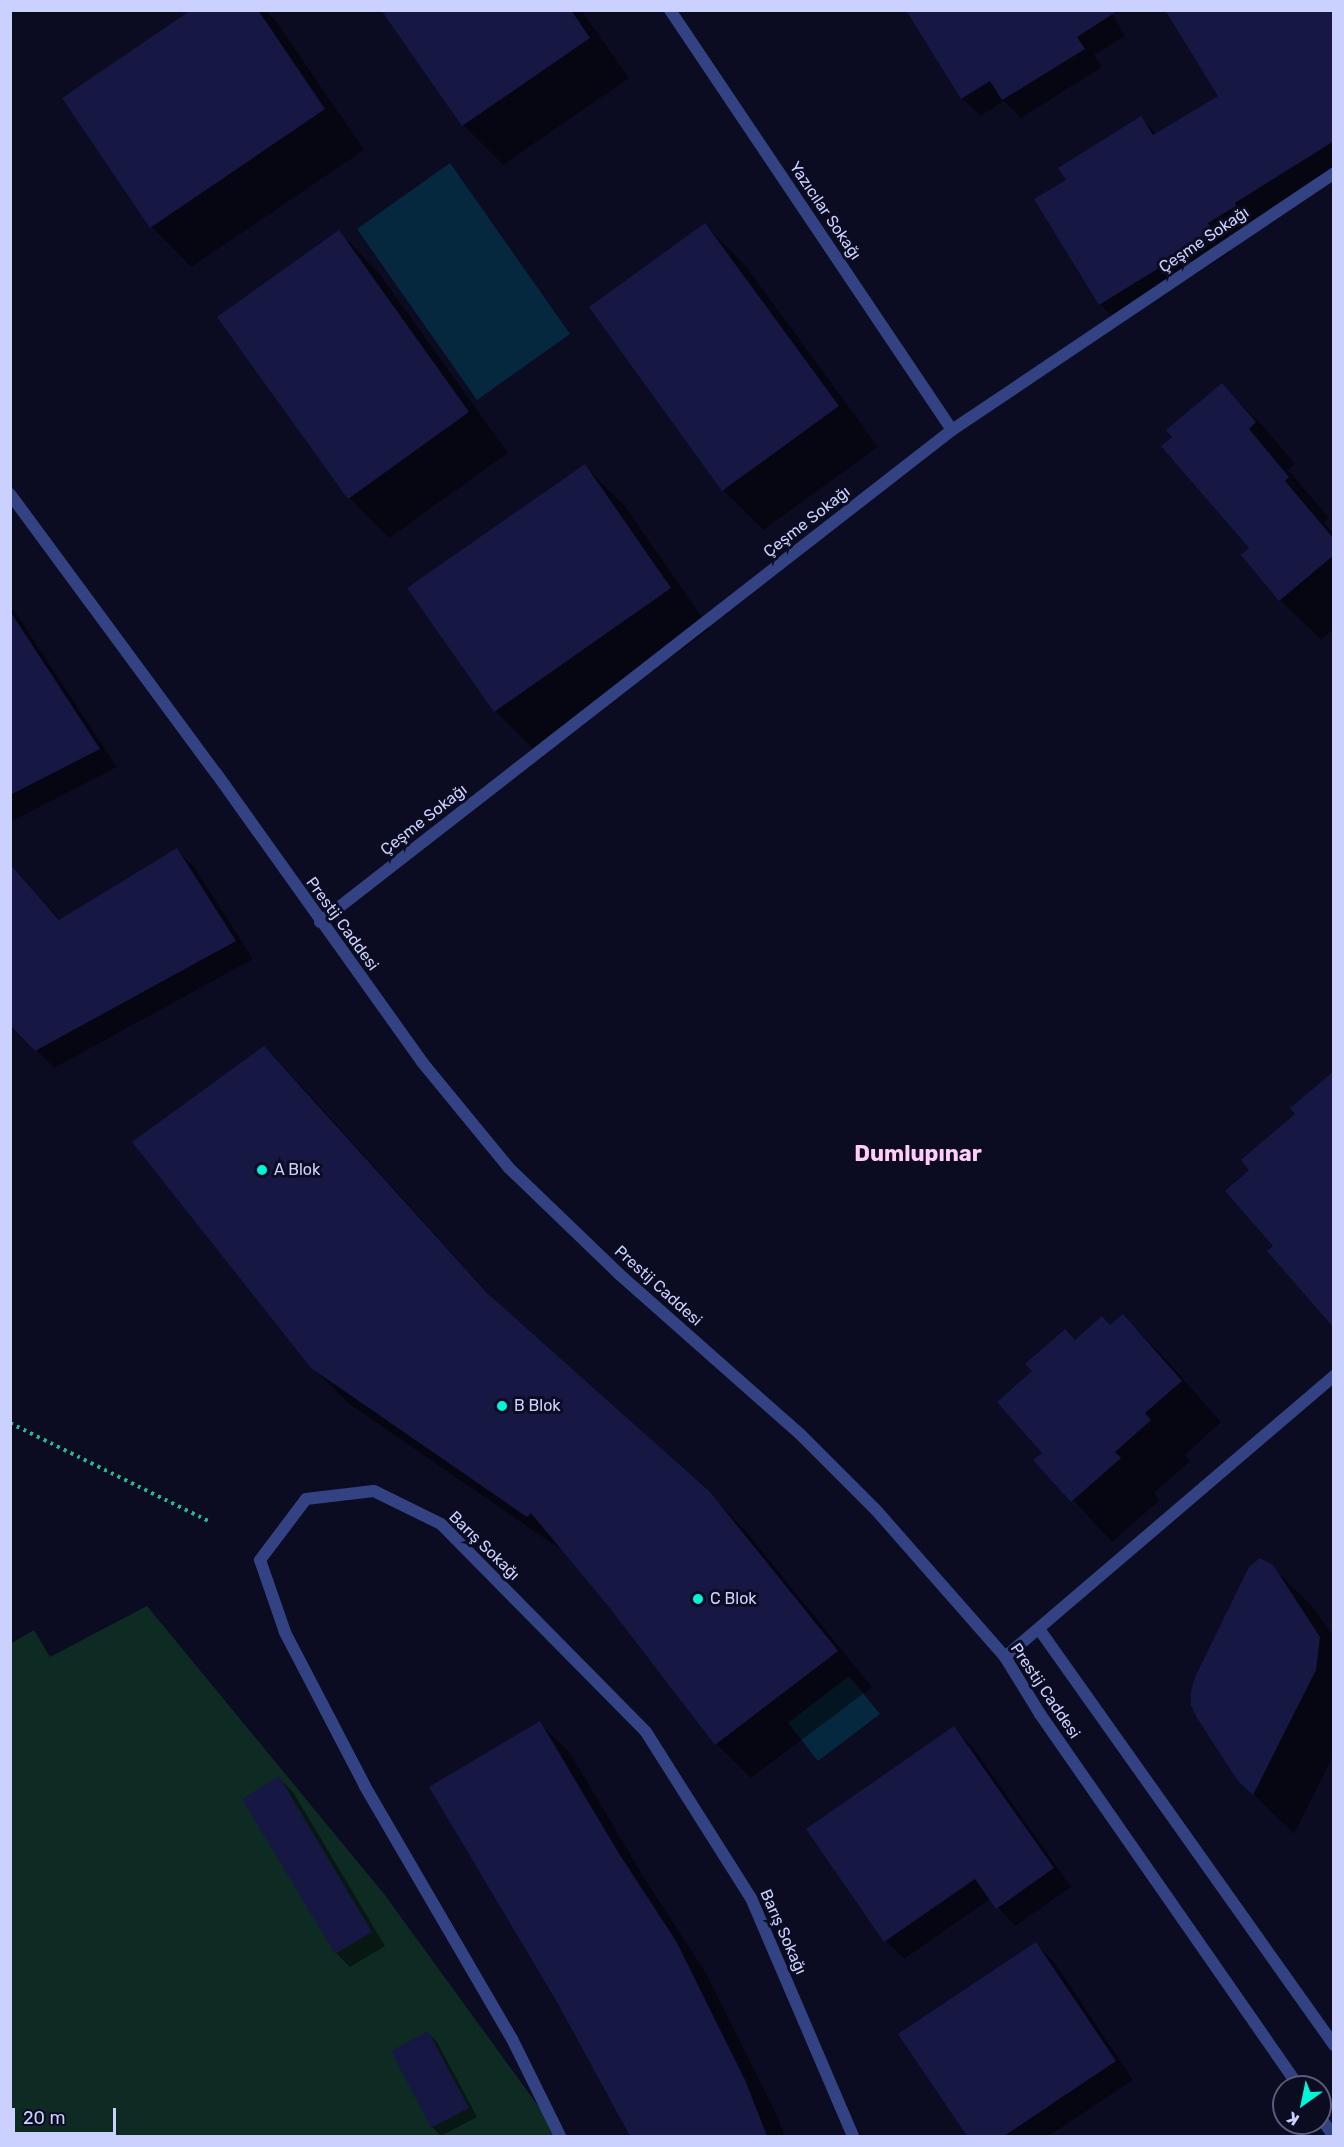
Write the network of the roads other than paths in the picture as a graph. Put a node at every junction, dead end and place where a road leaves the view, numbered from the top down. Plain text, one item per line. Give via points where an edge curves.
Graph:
1 (670, 10) edge
2 (1334, 172) edge
3 (952, 430) junction
4 (10, 494) edge
5 (320, 922) junction
6 (1334, 1377) edge
7 (1039, 1629) junction
8 (1005, 1657) junction
9 (1334, 2045) edge
10 (1291, 2075) edge
11 (560, 2136) edge
12 (853, 2136) edge

1 - 3 street, Yazıcılar Sokağı
2 - 3 street, Çeşme Sokağı
3 - 5 street, Çeşme Sokağı
4 - 5 street, Prestij Caddesi via 216,773
5 - 8 street, Prestij Caddesi via 422,1062 509,1168 619,1274 817,1451 876,1510
6 - 7 street
7 - 8 street
7 - 9 street, Prestij Caddesi
8 - 10 street, Prestij Caddesi via 1047,1724
11 - 12 street, Barış Sokağı via 512,2039 365,1786 285,1632 260,1560 306,1499 374,1491 441,1524 646,1732 751,1898

